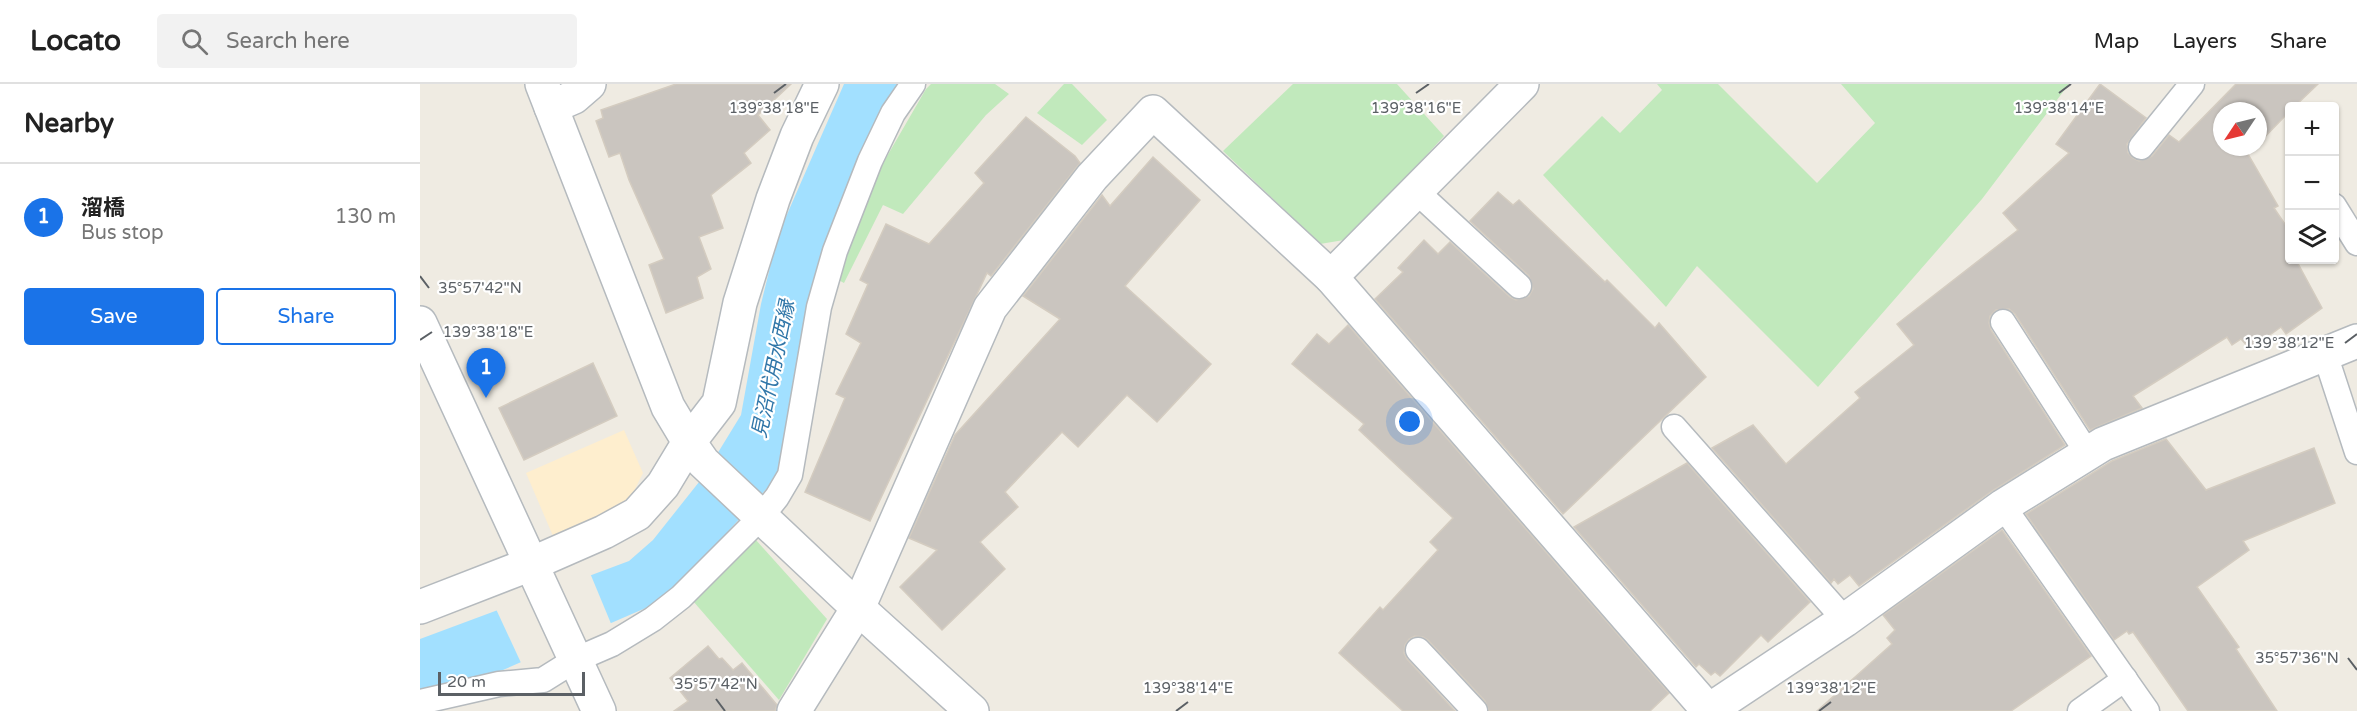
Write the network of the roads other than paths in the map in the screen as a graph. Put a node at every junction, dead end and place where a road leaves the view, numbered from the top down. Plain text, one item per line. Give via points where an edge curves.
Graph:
1 (589, 84) edge
2 (822, 84) edge
3 (913, 84) edge
4 (1522, 84) edge
5 (2192, 84) edge
6 (547, 95) edge
7 (2141, 147) dead end
8 (1417, 192) junction
9 (2336, 210) edge
10 (2357, 243) edge
11 (1331, 277) junction
12 (1519, 286) dead end
13 (2003, 322) dead end
14 (420, 323) edge
15 (2357, 341) edge
16 (2325, 354) junction
17 (1674, 427) dead end
18 (696, 452) junction
19 (2357, 452) edge
20 (2088, 454) junction
21 (2003, 506) junction
22 (763, 514) junction
23 (536, 574) junction
24 (420, 607) edge
25 (858, 608) junction
26 (1845, 620) junction
27 (1418, 650) dead end
28 (573, 656) junction
29 (2125, 679) junction
30 (420, 702) edge
31 (593, 709) edge
32 (794, 711) edge
33 (972, 711) edge
34 (1474, 711) edge
35 (1708, 711) edge
36 (2080, 711) edge
37 (2147, 711) edge

1 - 6 street via 574,97
2 - 18 street via 797,136 766,219 740,303 719,403
3 - 22 lane via 893,113 870,161 835,250 817,317 790,475
4 - 8 street
5 - 7 lane
6 - 18 street via 668,407
8 - 11 street
8 - 12 lane
9 - 10 lane
11 - 25 street via 1153,112 1092,177 990,308
11 - 35 street
13 - 20 lane
14 - 23 street
15 - 16 street
16 - 19 lane
16 - 20 street via 2103,444
17 - 26 lane
18 - 22 street
18 - 23 street via 637,514
20 - 21 street
21 - 26 street
21 - 29 lane
22 - 25 street
22 - 28 lane via 681,597 653,619 612,644
23 - 24 street
23 - 28 street
25 - 32 street
25 - 33 street
26 - 35 street
27 - 34 lane
28 - 30 lane via 543,680 499,684
28 - 31 street
29 - 36 lane
29 - 37 lane

